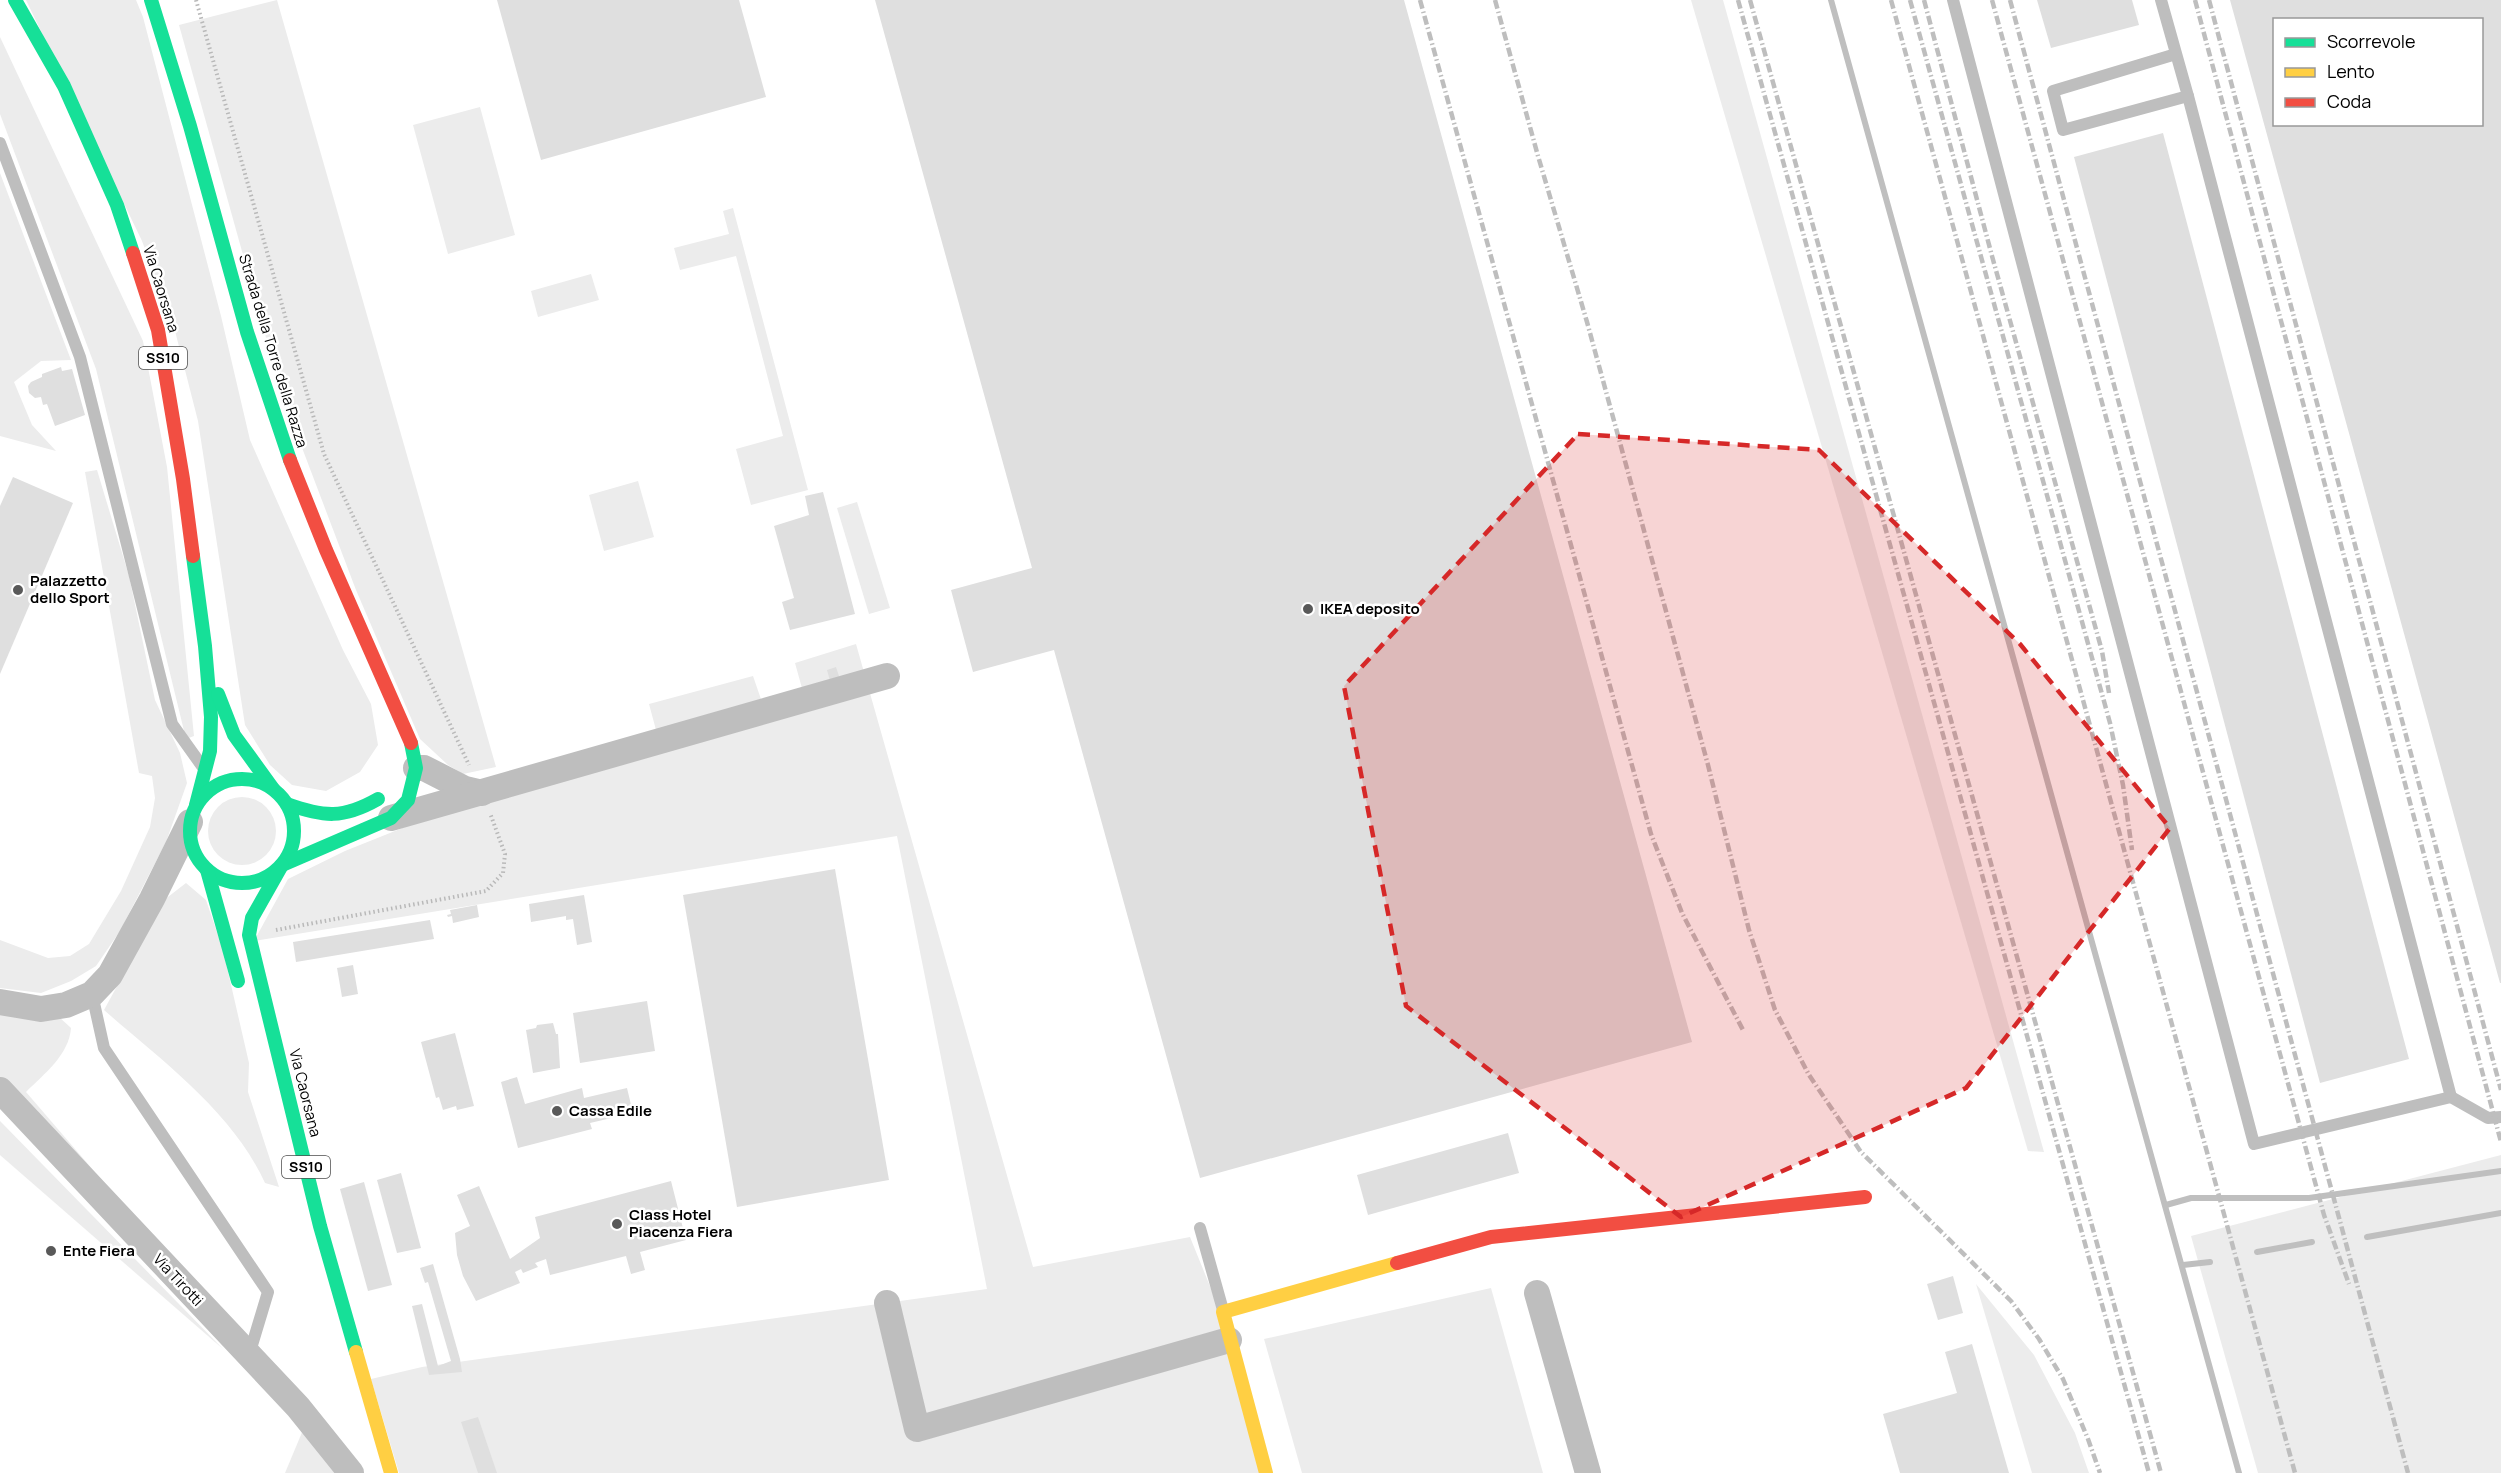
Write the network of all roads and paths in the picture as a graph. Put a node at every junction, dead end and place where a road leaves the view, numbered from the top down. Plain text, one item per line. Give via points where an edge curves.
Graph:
1 (15, 0) edge
2 (151, 0) edge
3 (1953, 0) edge
4 (2161, 0) edge
5 (2176, 54) junction
6 (2188, 96) junction
7 (0, 143) edge
8 (205, 646) junction
9 (887, 676) dead end
10 (206, 772) junction
11 (402, 780) junction
12 (274, 790) junction
13 (482, 793) junction
14 (287, 804) junction
15 (193, 814) junction
16 (391, 818) junction
17 (282, 865) junction
18 (207, 870) junction
19 (152, 899) junction
20 (92, 994) junction
21 (242, 995) dead end
22 (0, 1002) edge
23 (0, 1090) edge
24 (2451, 1097) junction
25 (2501, 1117) edge
26 (1865, 1197) dead end
27 (1200, 1228) dead end
28 (1537, 1293) dead end
29 (887, 1303) dead end
30 (1223, 1312) junction
31 (1229, 1340) junction
32 (249, 1355) junction
33 (351, 1473) edge
34 (391, 1473) edge
35 (1266, 1473) edge
36 (1588, 1473) edge

1 - 8 main road, Via Caorsana / SS10 via 64,86 99,162 158,330
2 - 11 main road, Strada della Torre della Razza via 280,437 414,750
3 - 24 lane via 2254,1144
4 - 5 lane
5 - 6 lane
5 - 6 lane via 2054,91 2063,130
6 - 24 lane
7 - 10 lane via 80,357 172,724
8 - 10 main road, SS10 via 211,717
8 - 12 main road, SS10 via 222,710 234,735
9 - 13 street
10 - 15 main road, SS10
11 - 13 street via 430,771
11 - 14 main road via 351,814 333,816
11 - 16 main road via 408,800
12 - 14 main road
12 - 15 main road via 259,781 223,782 208,791
13 - 16 street
14 - 17 main road via 294,835
15 - 18 main road via 190,840 196,857
15 - 19 street
16 - 17 main road
17 - 18 main road via 261,879 237,883
17 - 34 main road, Via Caorsana / SS10 via 252,918 249,935 320,1226
18 - 19 street via 176,877
18 - 21 main road
19 - 20 street via 110,975
20 - 22 street via 66,1005 41,1009
20 - 32 lane via 104,1048 268,1292
23 - 32 street, Via Tirotti
24 - 25 lane via 2488,1118
26 - 30 main road via 1491,1237
27 - 30 lane
28 - 36 street
29 - 31 street via 917,1430
30 - 31 main road
31 - 35 main road
32 - 33 street, Via Tirotti via 298,1407

